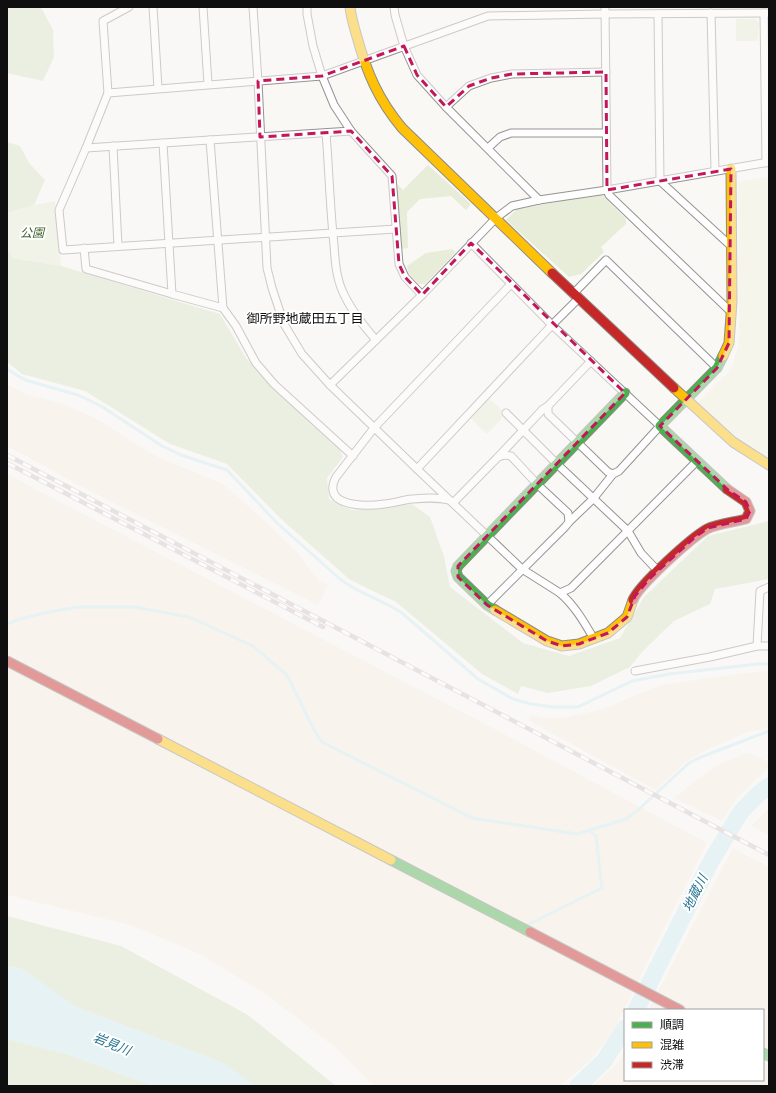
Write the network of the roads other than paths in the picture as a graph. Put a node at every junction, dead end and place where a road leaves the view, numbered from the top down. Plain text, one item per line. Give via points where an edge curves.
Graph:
1 (129, 7) edge
2 (153, 7) edge
3 (203, 7) edge
4 (253, 7) edge
5 (307, 7) edge
6 (350, 7) edge
7 (394, 7) edge
8 (605, 10) edge
9 (712, 13) junction
10 (767, 13) edge
11 (658, 14) junction
12 (404, 46) junction
13 (363, 62) junction
14 (606, 72) junction
15 (322, 76) junction
16 (258, 81) junction
17 (208, 84) junction
18 (158, 88) junction
19 (108, 93) junction
20 (446, 107) junction
21 (351, 131) junction
22 (326, 133) junction
23 (606, 133) junction
24 (260, 137) junction
25 (210, 140) junction
26 (163, 143) junction
27 (113, 146) junction
28 (86, 148) junction
29 (488, 148) junction
30 (768, 163) edge
31 (730, 169) junction
32 (715, 171) junction
33 (660, 181) junction
34 (607, 190) junction
35 (539, 200) junction
36 (496, 218) junction
37 (396, 229) junction
38 (332, 233) junction
39 (266, 237) junction
40 (218, 240) junction
41 (168, 243) junction
42 (471, 243) junction
43 (118, 246) junction
44 (732, 247) junction
45 (84, 248) junction
46 (511, 284) junction
47 (172, 294) junction
48 (422, 295) junction
49 (576, 297) junction
50 (223, 308) junction
51 (732, 312) junction
52 (552, 325) junction
53 (376, 340) junction
54 (591, 361) junction
55 (717, 368) junction
56 (330, 385) junction
57 (625, 393) junction
58 (686, 400) junction
59 (548, 406) junction
60 (506, 413) dead end
61 (660, 426) junction
62 (374, 428) junction
63 (523, 430) junction
64 (578, 443) junction
65 (353, 456) junction
66 (498, 457) junction
67 (696, 461) junction
68 (557, 464) junction
69 (769, 465) edge
70 (417, 469) junction
71 (613, 474) junction
72 (538, 484) junction
73 (593, 498) junction
74 (451, 502) junction
75 (569, 522) junction
76 (628, 531) junction
77 (488, 537) junction
78 (522, 569) junction
79 (658, 570) junction
80 (769, 587) edge
81 (560, 593) junction
82 (487, 605) junction
83 (594, 638) junction
84 (757, 646) junction
85 (769, 646) edge
86 (7, 661) edge
87 (635, 671) dead end
88 (678, 1009) edge

1 - 19 street via 103,21
2 - 18 street
3 - 17 street
4 - 16 street
5 - 15 street via 313,46
6 - 13 street
7 - 12 street
8 - 11 street
8 - 12 street via 488,16
8 - 14 street
9 - 10 street
9 - 11 street
9 - 32 street
10 - 30 street
11 - 33 street
12 - 13 street
12 - 20 street via 416,75
13 - 15 street
13 - 36 street via 374,89 402,128
14 - 20 street via 512,74 491,78 469,86
14 - 23 street
15 - 16 street
15 - 21 street via 334,105
16 - 17 street
16 - 24 street
17 - 18 street
18 - 19 street
19 - 28 street
20 - 29 street
21 - 22 street
21 - 37 street via 392,176
22 - 24 street
22 - 38 street
23 - 29 street via 511,133 500,137
23 - 34 street
24 - 25 street
24 - 39 street
25 - 26 street
25 - 40 street
26 - 27 street
26 - 41 street
27 - 28 street
27 - 43 street
28 - 45 street via 60,210 63,250
29 - 35 street
30 - 31 street
31 - 32 street
31 - 44 street
32 - 33 street
33 - 34 street
33 - 44 street
34 - 35 street
34 - 51 street via 609,195
35 - 36 street via 512,206
36 - 42 street
36 - 49 street
37 - 38 street
37 - 48 street via 399,264 405,277
38 - 39 street
38 - 53 street via 341,288 349,306
39 - 40 street
39 - 56 street via 267,268 284,324 302,354
40 - 41 street
40 - 50 street
41 - 43 street
41 - 47 street
42 - 46 street
42 - 48 street
43 - 45 street
44 - 51 street
45 - 47 street via 86,269
46 - 52 street
46 - 62 street
47 - 50 street
48 - 53 street
49 - 52 street
49 - 55 street via 606,260
49 - 58 street
50 - 65 street via 256,363 274,384
51 - 55 street via 729,343
52 - 54 street
52 - 70 street
53 - 56 street
54 - 57 street
54 - 59 street
55 - 58 street
56 - 62 street
57 - 61 street
57 - 64 street
58 - 61 street
58 - 69 street via 733,442
59 - 63 street
59 - 64 street via 548,414
60 - 63 street
61 - 67 street
61 - 71 street via 619,471
62 - 65 street
62 - 70 street
63 - 66 street
63 - 68 street
64 - 68 street
64 - 71 street
65 - 74 street via 336,477 333,486 335,494 342,501 384,505 436,497
66 - 72 street via 504,454 511,456
66 - 74 street
67 - 76 street
67 - 79 street via 728,490 746,502 750,511 746,518 708,528 695,536
68 - 72 street
68 - 73 street
70 - 74 street
71 - 73 street
72 - 75 street via 568,513
72 - 77 street
73 - 75 street
73 - 76 street
74 - 77 street
75 - 78 street
76 - 79 street via 641,553
76 - 81 street via 578,582
77 - 78 street
77 - 82 street via 456,571 458,577
78 - 81 street
78 - 82 street
79 - 83 street via 635,596 627,617 608,632
80 - 84 street via 760,591
81 - 83 street via 568,599
82 - 83 street via 546,641 562,646 579,644
84 - 85 street
84 - 87 street
86 - 88 street

